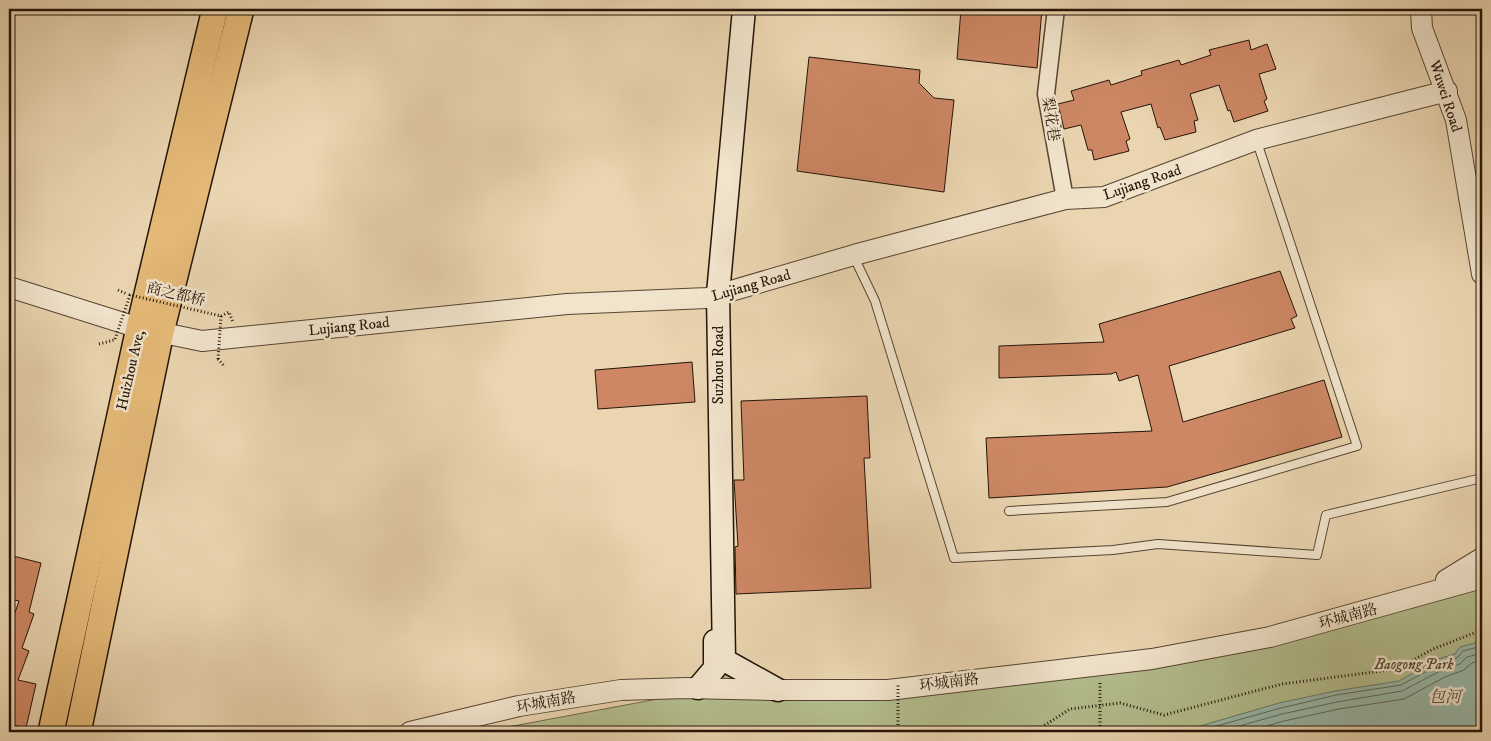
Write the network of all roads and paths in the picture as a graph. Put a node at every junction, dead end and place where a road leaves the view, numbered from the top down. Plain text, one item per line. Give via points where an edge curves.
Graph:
1 (215, 9) edge
2 (241, 9) edge
3 (732, 9) edge
4 (744, 9) edge
5 (1056, 9) edge
6 (1421, 9) edge
7 (1447, 92) junction
8 (1256, 140) junction
9 (1064, 199) junction
10 (854, 255) junction
11 (1482, 274) edge
12 (9, 287) edge
13 (118, 290) dead end
14 (130, 295) junction
15 (712, 296) junction
16 (229, 312) dead end
17 (221, 316) junction
18 (150, 330) junction
19 (99, 344) dead end
20 (225, 367) dead end
21 (1482, 478) edge
22 (1009, 511) dead end
23 (1482, 558) edge
24 (1482, 578) edge
25 (1432, 593) junction
26 (1482, 630) edge
27 (1100, 679) dead end
28 (898, 685) dead end
29 (698, 688) junction
30 (778, 690) junction
31 (1100, 706) junction
32 (51, 732) edge
33 (78, 732) edge
34 (410, 732) edge
35 (891, 732) edge
36 (898, 732) edge
37 (1100, 732) edge

1 - 18 main road, Huizhou Ave,
2 - 18 main road, Huizhou Ave,
3 - 15 main road, Suzhou Road
4 - 15 main road, Suzhou Road
5 - 9 street, 梨花巷 via 1046,94
6 - 7 street, Wuwei Road via 1422,28
7 - 8 street, Lujiang Road
7 - 11 street, Wuwei Road via 1456,120
8 - 9 street, Lujiang Road via 1104,197
8 - 22 lane via 1358,446 1167,502
9 - 10 street, Lujiang Road
10 - 15 street, Lujiang Road
10 - 21 lane via 875,300 954,558 1113,550 1158,544 1317,555 1326,515
12 - 18 street, Lujiang Road
13 - 14 path
14 - 17 path, 商之都桥, bridge
14 - 19 path, 商之都桥, bridge via 115,339
15 - 18 street, Lujiang Road via 567,304 202,341
15 - 29 main road, Suzhou Road via 715,668
15 - 30 main road, Suzhou Road via 724,660
16 - 17 path
17 - 20 path, 商之都桥, bridge via 218,359
18 - 32 main road, Huizhou Ave,
18 - 33 main road, Huizhou Ave,
23 - 25 street via 1441,583
24 - 25 street, 环城南路
25 - 30 street, 环城南路 via 1270,636 1152,658 888,690
26 - 31 path via 1433,649 1397,669 1282,684 1164,715 1120,703
27 - 31 path
28 - 36 path, bridge
29 - 30 street, 环城南路
29 - 34 street, 环城南路 via 621,690 519,706
31 - 35 path via 1070,709 1042,727
31 - 37 path

